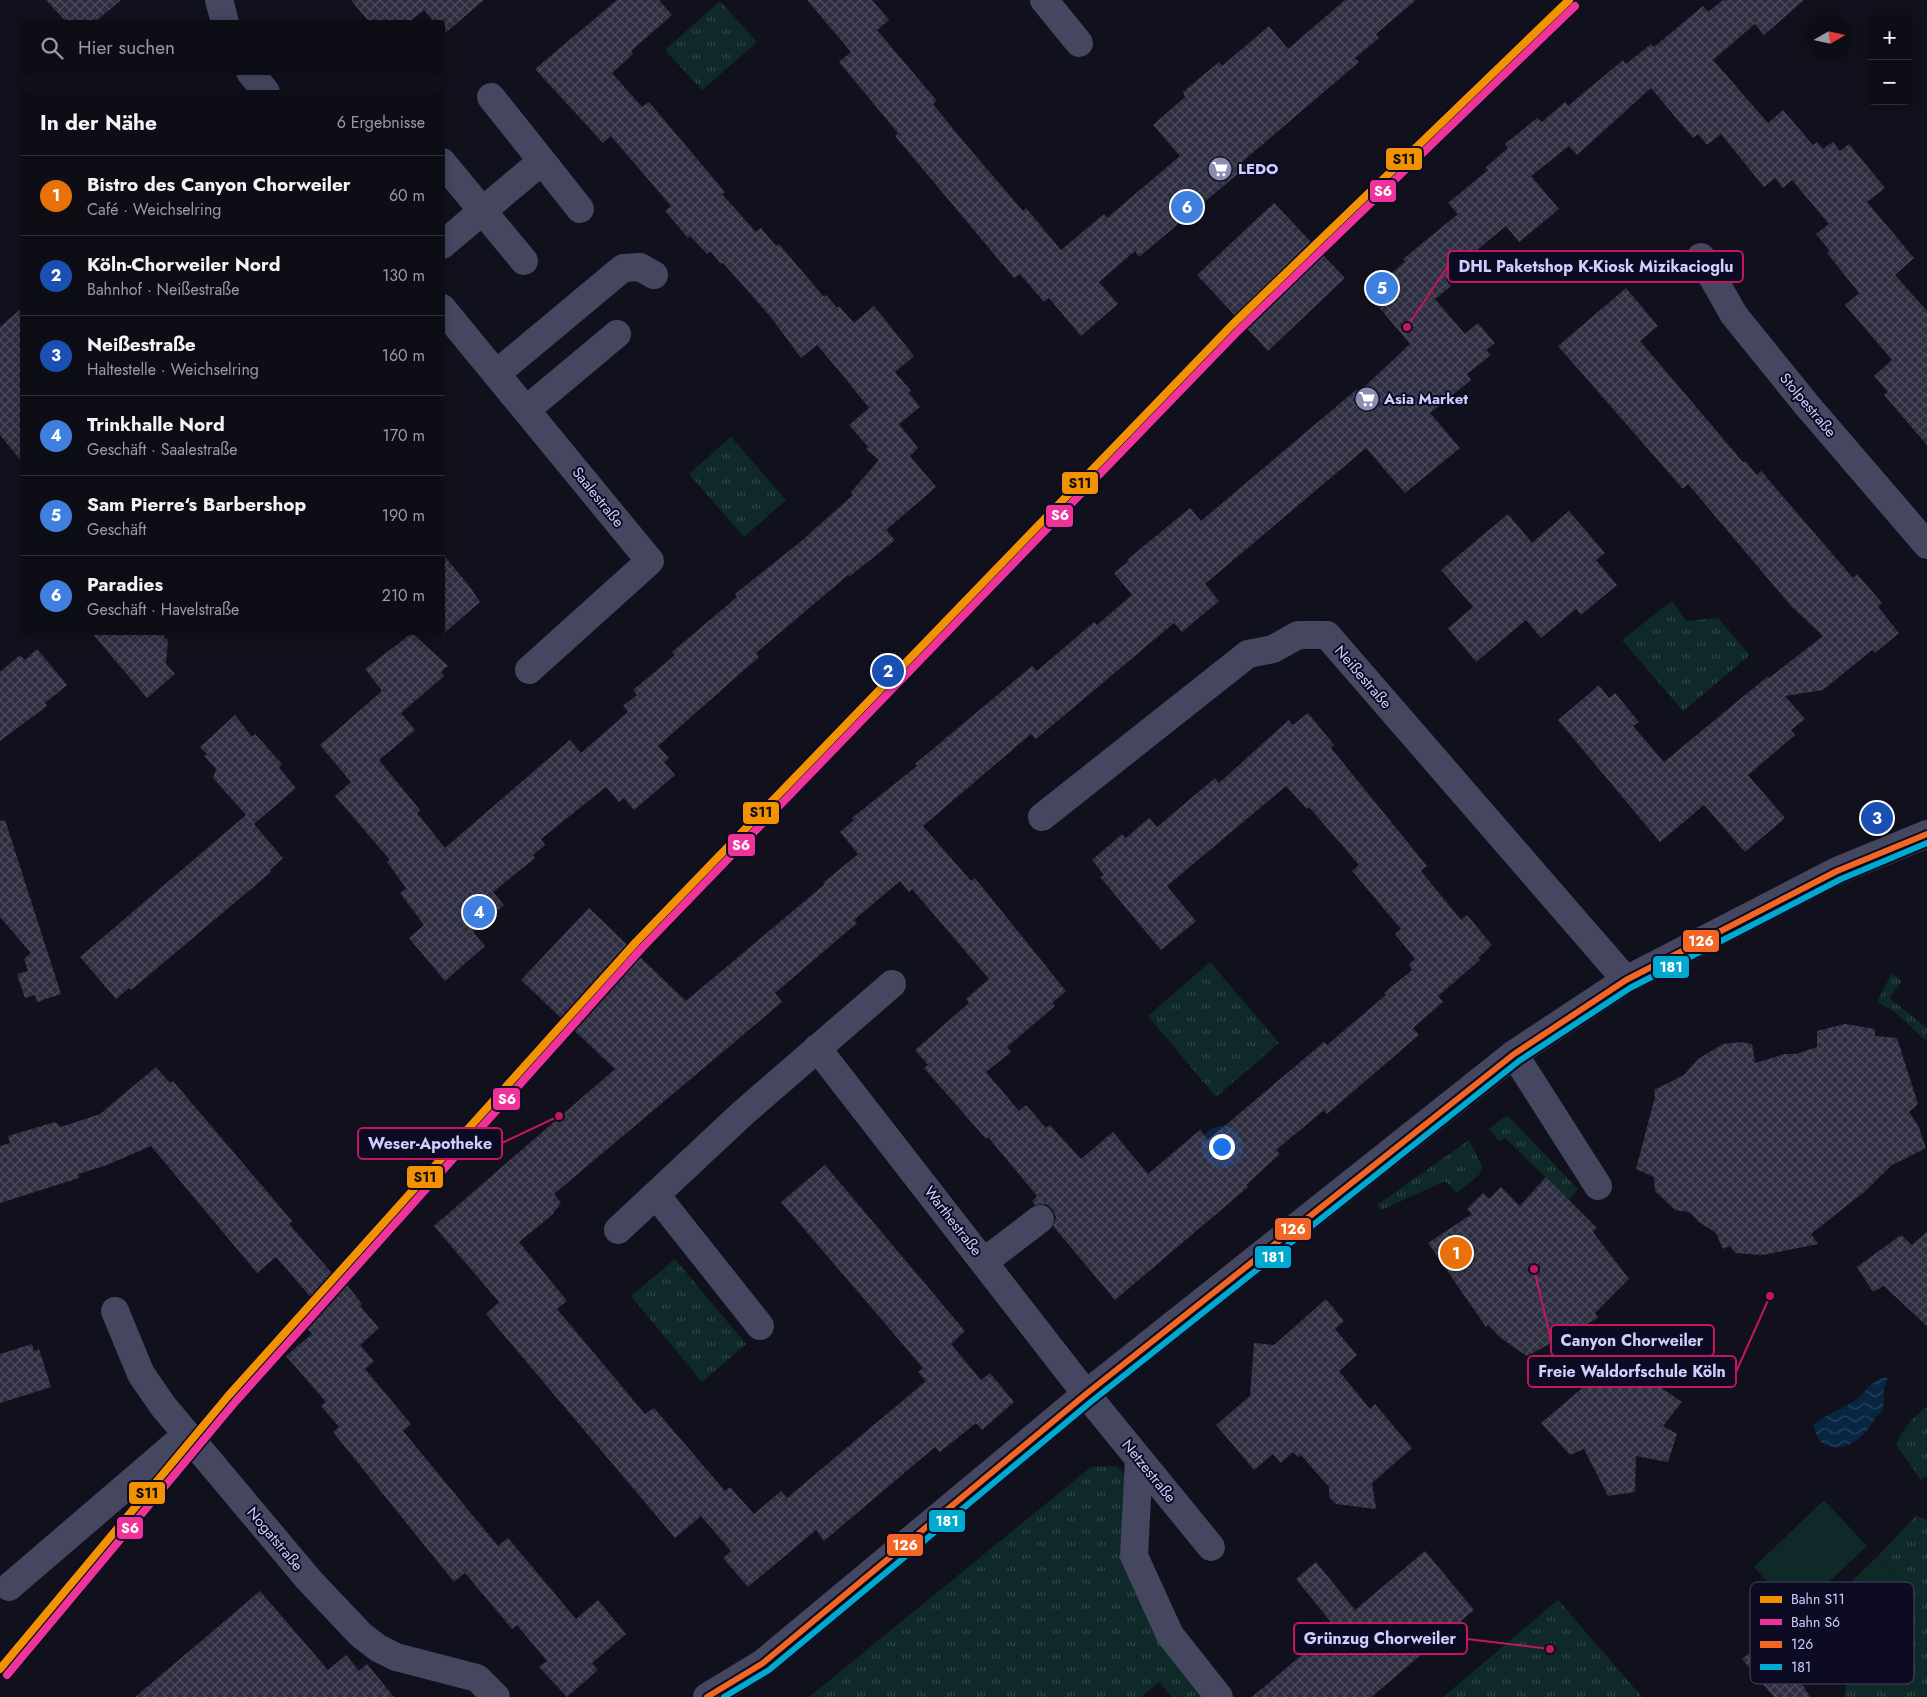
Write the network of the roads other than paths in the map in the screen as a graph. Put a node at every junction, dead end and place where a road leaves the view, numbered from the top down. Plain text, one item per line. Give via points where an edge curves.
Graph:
1 (219, 0) edge
2 (1044, 0) edge
3 (224, 20) edge
4 (1079, 43) dead end
5 (252, 75) edge
6 (264, 90) edge
7 (491, 97) dead end
8 (542, 162) junction
9 (445, 166) edge
10 (580, 209) dead end
11 (483, 212) junction
12 (445, 244) edge
13 (1701, 257) dead end
14 (524, 261) dead end
15 (654, 275) dead end
16 (445, 312) edge
17 (501, 379) junction
18 (526, 410) junction
19 (1927, 545) edge
20 (529, 670) dead end
21 (1042, 817) dead end
22 (1927, 834) edge
23 (1626, 980) junction
24 (892, 984) dead end
25 (817, 1048) junction
26 (1514, 1054) junction
27 (1598, 1186) dead end
28 (656, 1195) junction
29 (1040, 1219) dead end
30 (618, 1230) dead end
31 (985, 1261) junction
32 (115, 1311) dead end
33 (760, 1326) dead end
34 (1086, 1394) junction
35 (186, 1435) junction
36 (1139, 1459) junction
37 (1211, 1547) dead end
38 (10, 1586) dead end
39 (496, 1697) edge
40 (707, 1697) edge
41 (1220, 1697) edge

1 - 3 street
2 - 4 street
5 - 6 street
7 - 8 street
8 - 10 street
8 - 11 street
9 - 11 street
11 - 12 street
11 - 14 street
13 - 19 street, Stolpestraße via 1734,315
15 - 17 street via 640,266 623,268
16 - 17 street, Saalestraße
17 - 18 street, Saalestraße
17 - 18 street via 580,318 589,316 606,328
18 - 20 street, Saalestraße via 650,561
21 - 23 street, Neißestraße via 1248,654 1273,649 1298,635 1327,635
22 - 23 street via 1836,871
23 - 26 street
24 - 25 street
25 - 28 street
25 - 31 street, Warthestraße
26 - 27 street
26 - 34 street
28 - 30 street
28 - 33 street
29 - 31 street
31 - 34 street, Warthestraße
32 - 35 street, Nogatstraße via 141,1374
34 - 36 street, Netzestraße
34 - 40 street via 763,1663
35 - 38 street
35 - 39 street, Nogatstraße via 309,1580 361,1635 396,1657 477,1678
36 - 37 street, Netzestraße
36 - 41 street via 1134,1556 1170,1635

